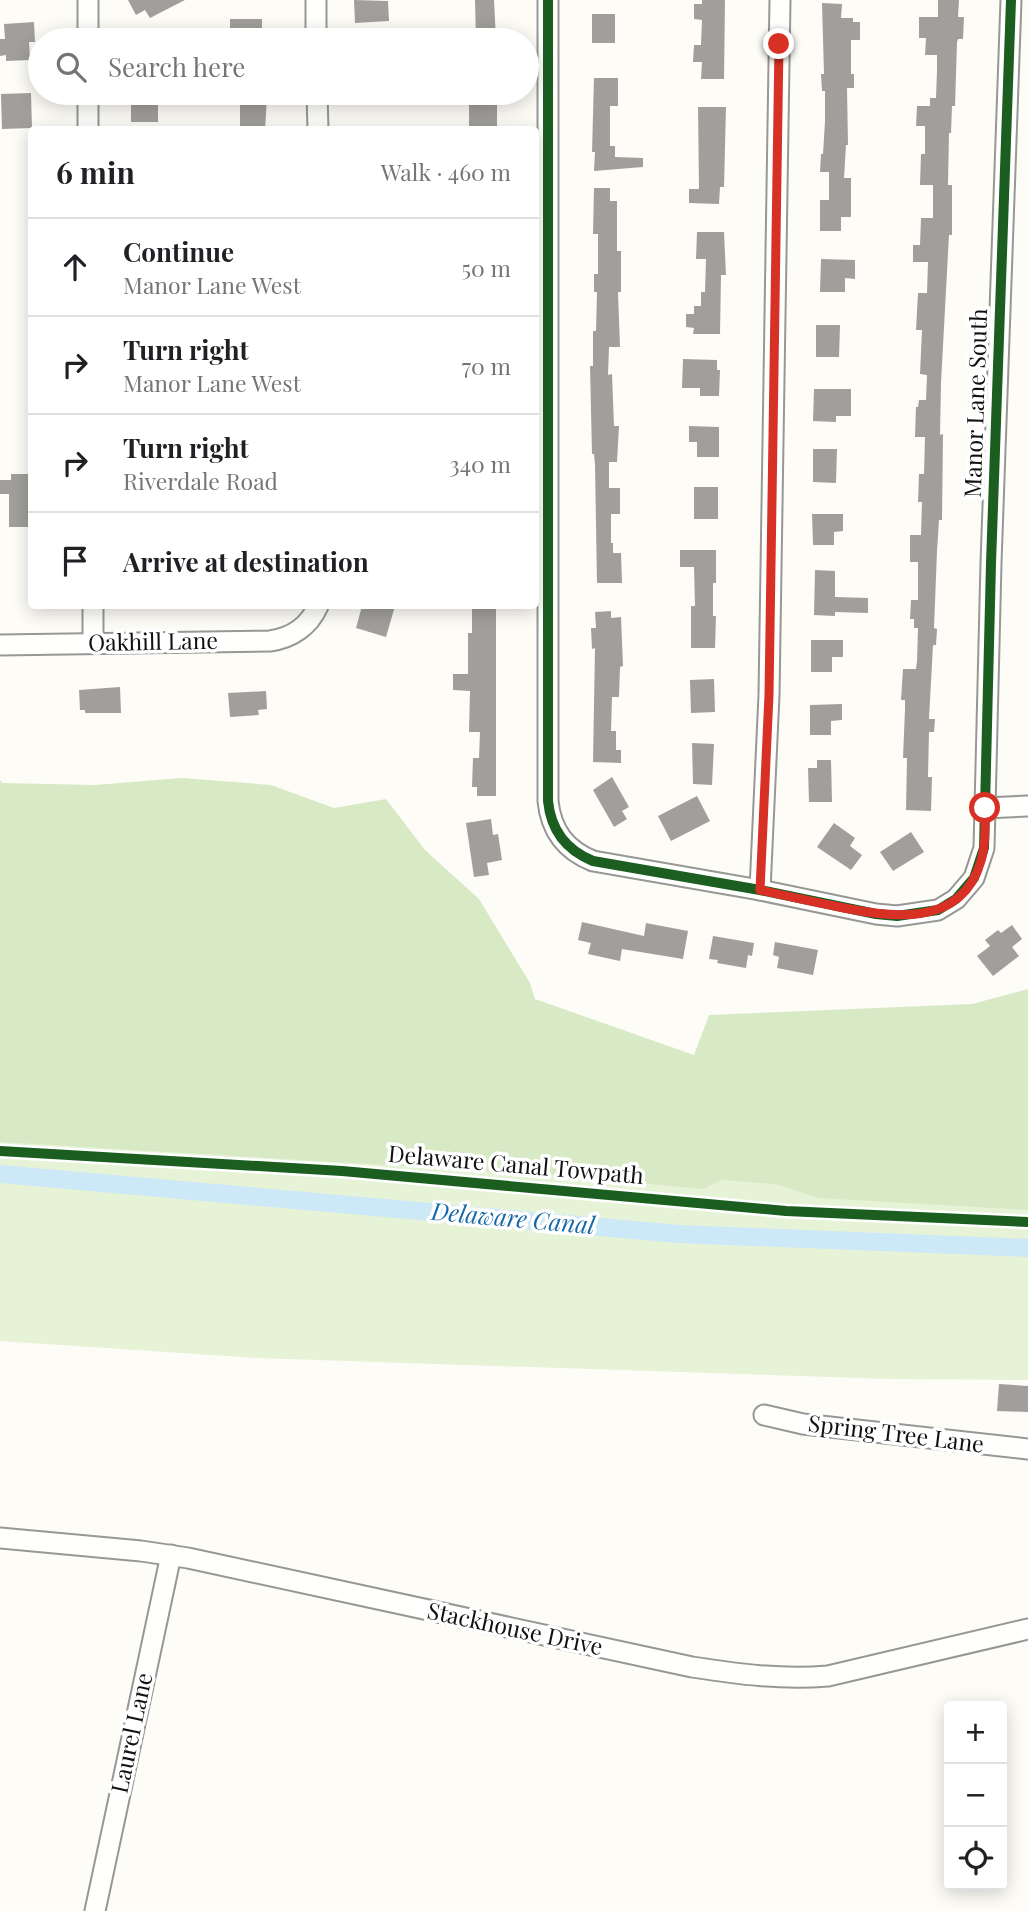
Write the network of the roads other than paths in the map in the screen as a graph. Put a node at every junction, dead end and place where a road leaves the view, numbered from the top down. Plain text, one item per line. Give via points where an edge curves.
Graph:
1 (88, 0) edge
2 (316, 0) edge
3 (548, 0) edge
4 (780, 0) edge
5 (1011, 0) edge
6 (88, 28) edge
7 (316, 28) edge
8 (88, 105) edge
9 (317, 105) edge
10 (88, 126) edge
11 (318, 126) edge
12 (93, 609) edge
13 (317, 609) edge
14 (93, 643) junction
15 (0, 645) edge
16 (1028, 806) edge
17 (985, 808) junction
18 (760, 890) junction
19 (764, 1415) dead end
20 (1028, 1449) edge
21 (0, 1538) edge
22 (170, 1555) junction
23 (1028, 1629) edge
24 (95, 1911) edge

1 - 6 street
2 - 7 street
3 - 18 street, Manor Lane South via 551,820 560,838 593,861
4 - 18 street via 769,695
5 - 17 street, Manor Lane South
8 - 10 street
9 - 11 street
12 - 14 street
13 - 14 street, Oakhill Lane via 312,619 290,636 270,641
14 - 15 street, Oakhill Lane
16 - 17 street
17 - 18 street, Manor Lane South via 981,864 964,891 939,910 876,914
19 - 20 street, Spring Tree Lane via 803,1424
21 - 22 street, Stackhouse Drive
22 - 23 street, Stackhouse Drive via 762,1678 828,1676
22 - 24 street, Laurel Lane

